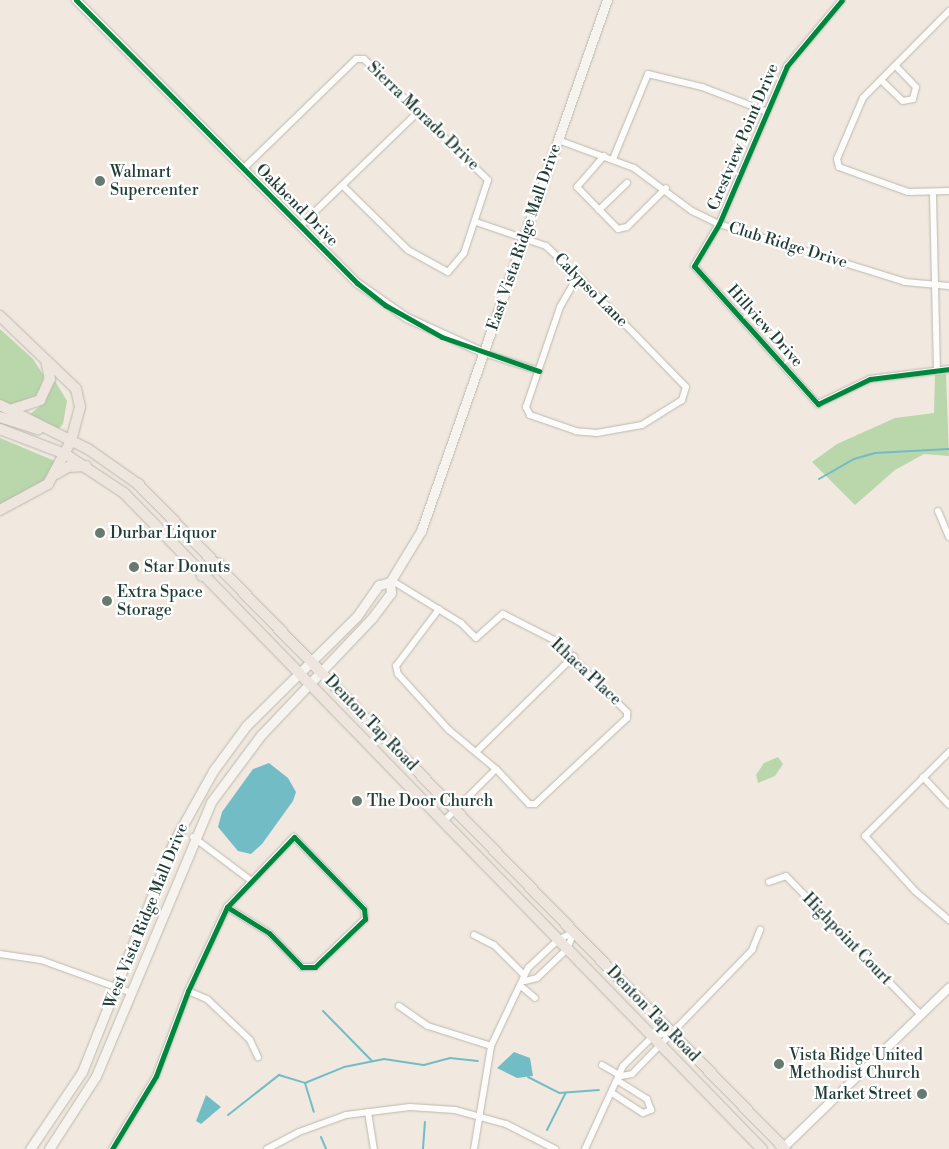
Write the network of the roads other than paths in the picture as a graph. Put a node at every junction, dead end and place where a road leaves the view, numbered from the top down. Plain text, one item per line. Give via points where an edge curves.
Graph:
1 (76, 0) edge
2 (607, 0) edge
3 (842, 0) edge
4 (949, 11) edge
5 (895, 65) junction
6 (881, 80) junction
7 (765, 111) junction
8 (418, 112) junction
9 (558, 140) junction
10 (604, 156) junction
11 (613, 159) junction
12 (243, 169) junction
13 (626, 182) dead end
14 (343, 186) junction
15 (666, 188) junction
16 (949, 191) edge
17 (933, 195) junction
18 (599, 210) junction
19 (476, 222) junction
20 (719, 224) junction
21 (300, 226) junction
22 (524, 238) junction
23 (694, 266) joint
24 (578, 276) junction
25 (949, 286) edge
26 (937, 287) junction
27 (0, 316) edge
28 (484, 353) junction
29 (45, 357) junction
30 (937, 368) junction
31 (949, 369) edge
32 (538, 371) junction
33 (5, 408) edge
34 (79, 416) junction
35 (0, 417) edge
36 (0, 429) edge
37 (48, 431) junction
38 (71, 441) junction
39 (85, 447) junction
40 (65, 454) junction
41 (87, 466) junction
42 (56, 474) junction
43 (0, 510) edge
44 (938, 511) dead end
45 (949, 537) edge
46 (218, 563) junction
47 (202, 576) junction
48 (390, 581) junction
49 (440, 609) junction
50 (574, 656) junction
51 (312, 660) junction
52 (322, 672) junction
53 (300, 673) junction
54 (310, 683) junction
55 (478, 750) junction
56 (949, 752) edge
57 (496, 769) junction
58 (923, 778) junction
59 (949, 805) edge
60 (454, 811) junction
61 (445, 820) junction
62 (182, 824) junction
63 (193, 837) junction
64 (249, 879) junction
65 (769, 882) dead end
66 (227, 908) junction
67 (949, 920) edge
68 (760, 930) dead end
69 (574, 932) junction
70 (474, 935) dead end
71 (558, 940) junction
72 (567, 949) junction
73 (0, 954) edge
74 (524, 981) junction
75 (116, 988) junction
76 (949, 988) edge
77 (188, 991) junction
78 (132, 993) junction
79 (535, 998) dead end
80 (399, 1006) dead end
81 (921, 1015) junction
82 (670, 1032) junction
83 (652, 1037) junction
84 (491, 1046) junction
85 (661, 1046) junction
86 (258, 1057) dead end
87 (602, 1065) dead end
88 (620, 1079) junction
89 (612, 1094) junction
90 (368, 1112) junction
91 (480, 1117) junction
92 (783, 1148) edge
93 (30, 1149) edge
94 (49, 1149) edge
95 (112, 1149) edge
96 (268, 1149) edge
97 (374, 1149) edge
98 (474, 1149) edge
99 (555, 1149) edge
100 (585, 1149) edge
101 (762, 1149) edge

1 - 12 street, Oakbend Drive
2 - 9 main road, East Vista Ridge Mall Drive
3 - 7 street, Crestview Point Drive via 802,43
4 - 5 street
5 - 6 street
5 - 6 street via 916,87 913,100 903,101
6 - 17 street via 859,105 837,159 839,167 908,192
7 - 11 street via 702,87 648,74
7 - 20 street, Crestview Point Drive
8 - 12 street, Sierra Morado Drive via 364,58 356,59
8 - 14 street
8 - 19 street, Sierra Morado Drive via 488,180
9 - 10 street, Club Ridge Drive
9 - 22 main road, East Vista Ridge Mall Drive
10 - 11 street, Club Ridge Drive
10 - 18 street via 577,183 579,191
11 - 15 street, Club Ridge Drive
12 - 21 street, Oakbend Drive
13 - 18 street
14 - 19 street via 408,250 448,272 457,265
14 - 21 street
15 - 18 street via 625,228 616,227
15 - 20 street, Club Ridge Drive via 692,211
16 - 17 street
17 - 26 street
19 - 22 street, Calypso Lane
20 - 23 street, Crestview Point Drive
20 - 26 street, Club Ridge Drive via 904,282
21 - 28 street, Oakbend Drive via 384,305 442,337
22 - 24 street, Calypso Lane via 546,246
22 - 28 main road, East Vista Ridge Mall Drive
23 - 30 street, Hillview Drive via 818,404 870,379
24 - 32 street via 560,307
24 - 32 street, Calypso Lane via 686,387 682,400 642,425 597,433 576,431 530,415 526,408
25 - 26 street, Club Ridge Drive
26 - 30 street
27 - 29 main road
28 - 32 street, Oakbend Drive
28 - 48 main road, East Vista Ridge Mall Drive via 421,531
29 - 33 main road via 50,379 40,400
29 - 34 main road via 80,396
30 - 31 street
33 - 37 main road
34 - 38 main road
34 - 39 main road
35 - 37 main road
36 - 40 main road, Denton Tap Road
37 - 38 main road, Denton Tap Road
38 - 39 main road, Denton Tap Road
38 - 40 main road
39 - 46 main road, Denton Tap Road via 138,484
40 - 41 main road, Denton Tap Road
40 - 42 main road
41 - 42 main road via 68,467
41 - 47 main road, Denton Tap Road via 124,493
42 - 43 main road via 39,492
44 - 45 street
46 - 47 main road
46 - 51 main road, Denton Tap Road
47 - 53 main road, Denton Tap Road
48 - 49 street, Ithaca Place
48 - 51 main road, East Vista Ridge Mall Drive via 379,585 357,616
48 - 52 main road, East Vista Ridge Mall Drive via 391,592 372,618
49 - 50 street, Ithaca Place via 476,638 503,614 510,616
49 - 55 street via 396,666 398,674 449,730
50 - 55 street
50 - 57 street, Ithaca Place via 614,694 627,718 535,804 529,804
51 - 52 main road, Denton Tap Road
51 - 53 main road, East Vista Ridge Mall Drive
52 - 54 main road, East Vista Ridge Mall Drive
52 - 60 main road, Denton Tap Road
53 - 54 main road, Denton Tap Road
53 - 62 main road, West Vista Ridge Mall Drive via 246,726 213,771
54 - 61 main road, Denton Tap Road
54 - 63 main road, West Vista Ridge Mall Drive via 231,770
55 - 57 street
56 - 58 street
57 - 60 street
58 - 59 street
58 - 67 street via 865,836 908,884
60 - 61 street
60 - 69 main road, Denton Tap Road
61 - 71 main road, Denton Tap Road
62 - 63 main road
62 - 75 main road, West Vista Ridge Mall Drive
63 - 64 street
63 - 78 main road, West Vista Ridge Mall Drive
64 - 66 street
64 - 66 street via 294,837 364,909 365,919 315,967 302,967 269,933
65 - 81 street, Highpoint Court via 786,876
66 - 77 street
68 - 82 street via 752,950
69 - 71 street
69 - 72 street
69 - 82 main road, Denton Tap Road
70 - 74 street via 494,945
71 - 72 main road, Denton Tap Road
71 - 74 street
72 - 74 street via 536,978
72 - 83 main road, Denton Tap Road
73 - 75 street via 41,960
74 - 79 street
74 - 84 street
75 - 78 street
75 - 93 main road, West Vista Ridge Mall Drive via 82,1072
76 - 81 street
77 - 86 street via 207,999 250,1040
77 - 95 street via 156,1076
78 - 94 main road, West Vista Ridge Mall Drive via 96,1076
80 - 84 street via 428,1026
81 - 92 street
82 - 83 street
82 - 85 street
82 - 92 main road, Denton Tap Road
83 - 85 main road, Denton Tap Road
83 - 88 street via 624,1066
84 - 91 street
85 - 88 street via 632,1074
85 - 101 main road, Denton Tap Road
87 - 88 street
88 - 89 street
88 - 89 street via 647,1099 651,1110 643,1113
89 - 100 street
90 - 91 street via 432,1107
90 - 96 street via 299,1132
90 - 97 street
91 - 98 street
91 - 99 street via 527,1132

